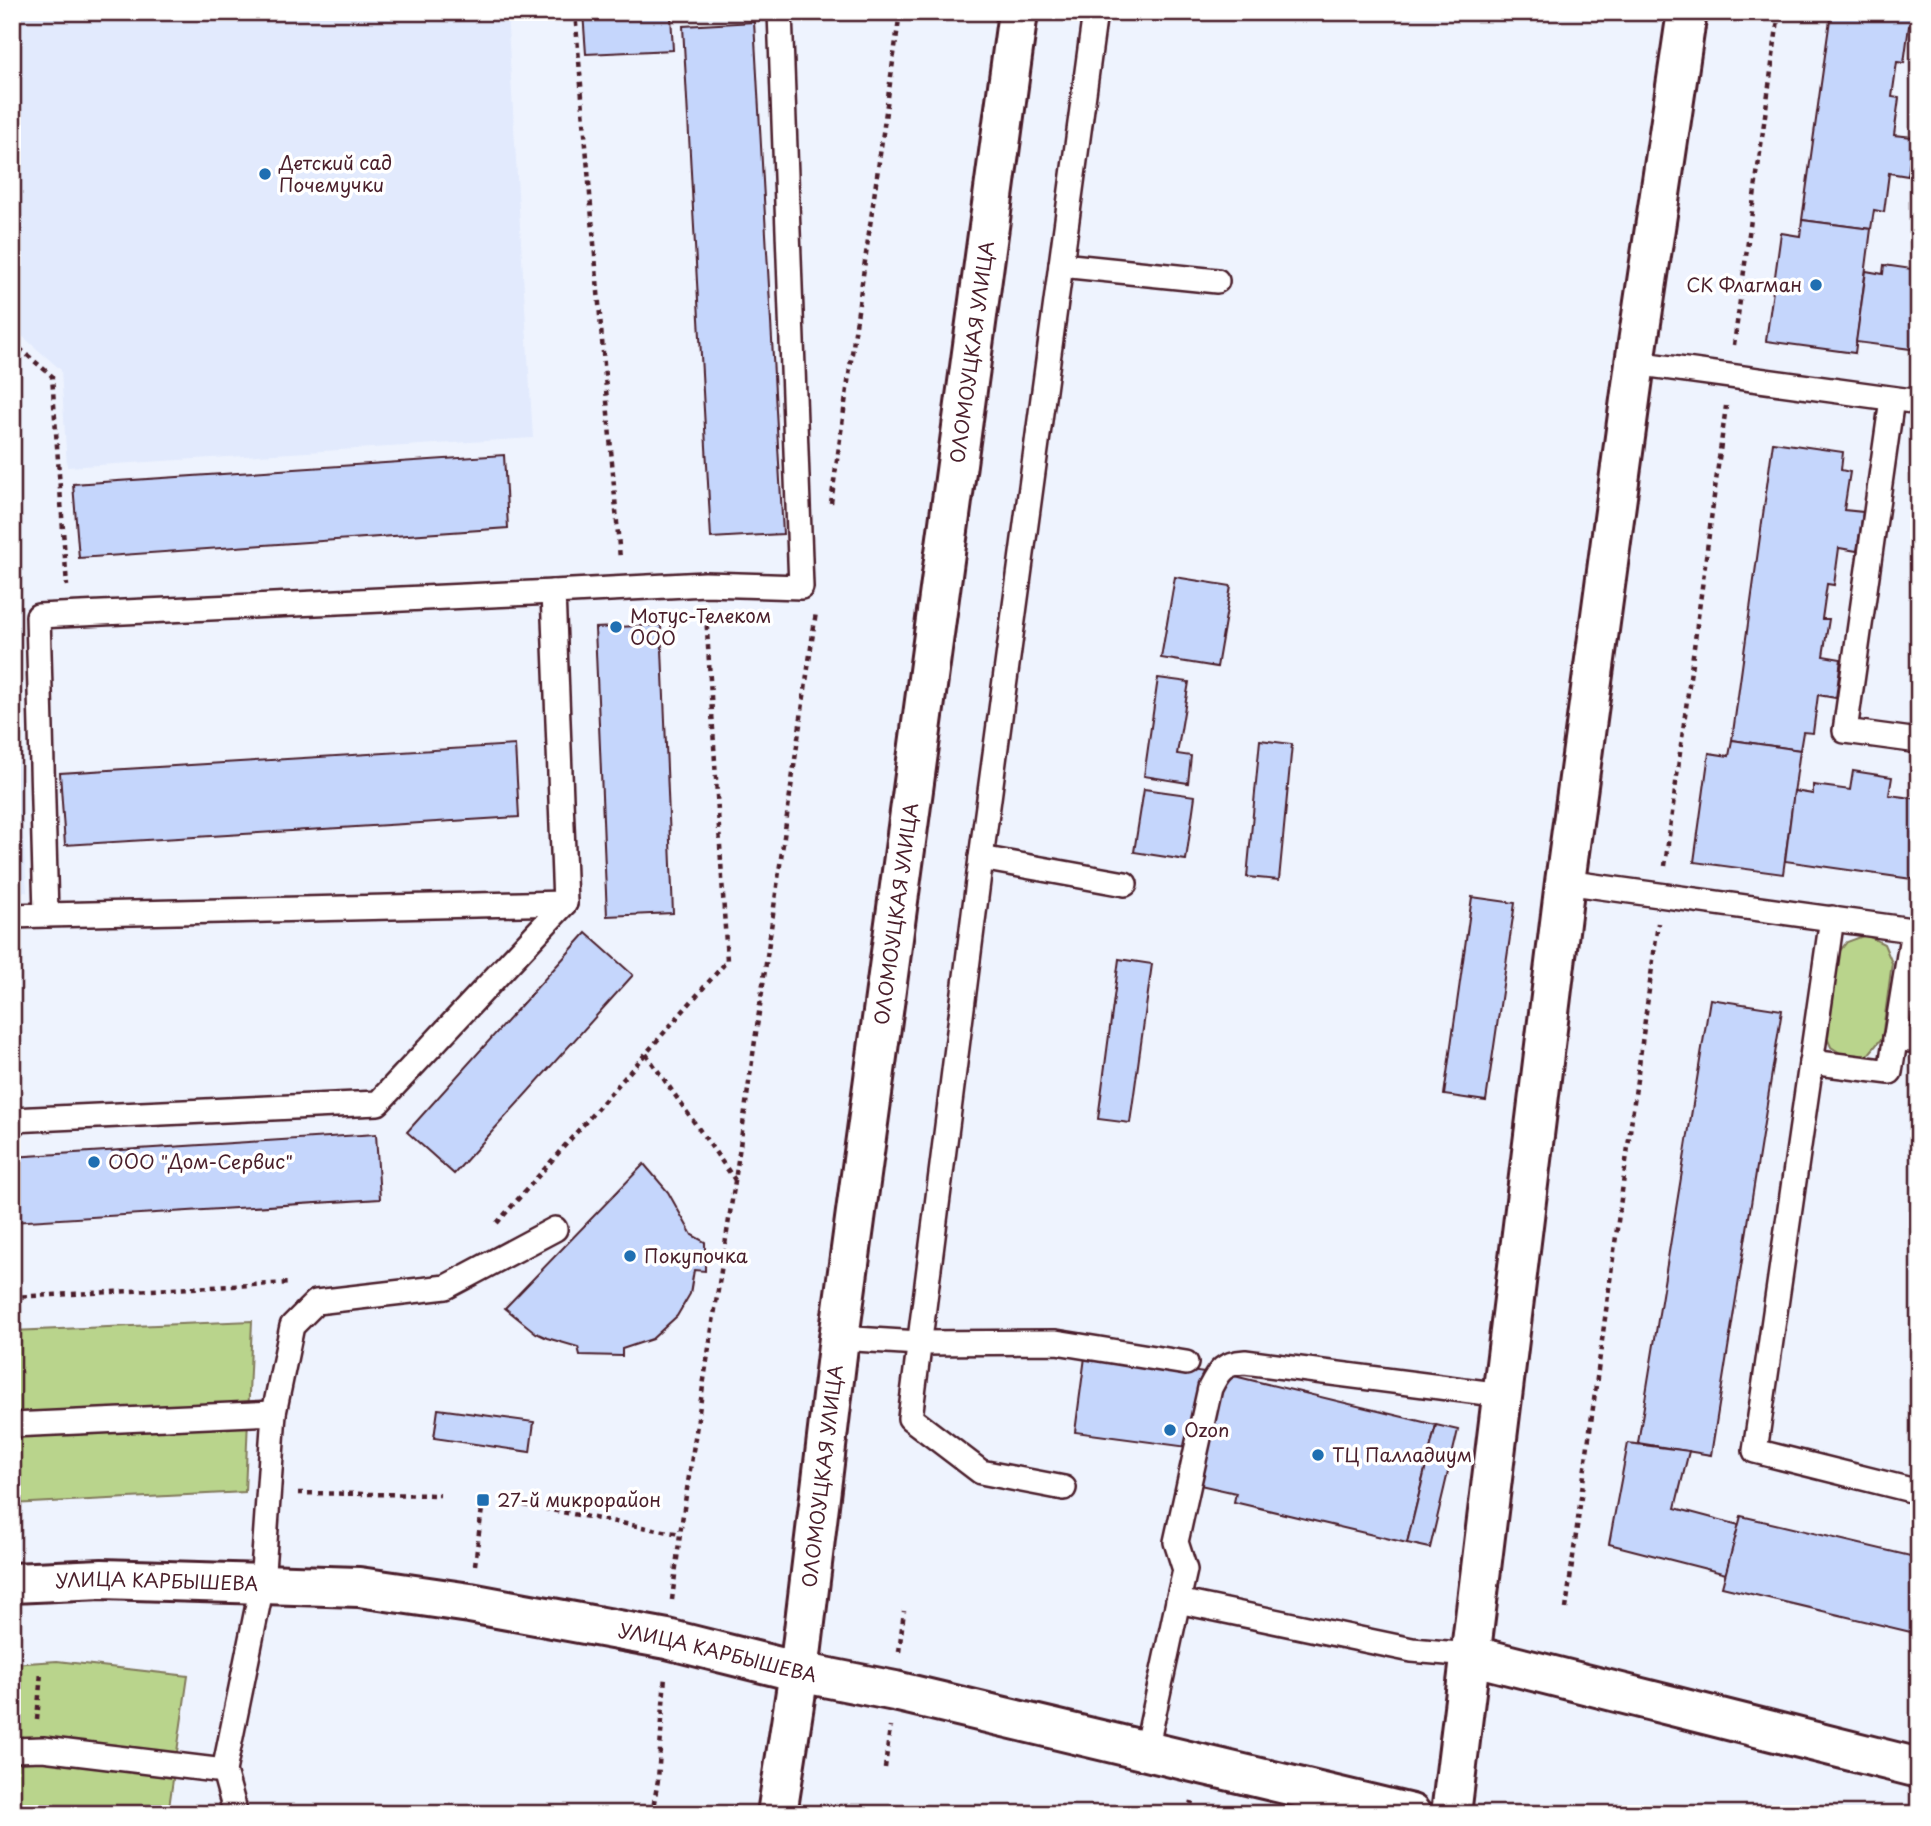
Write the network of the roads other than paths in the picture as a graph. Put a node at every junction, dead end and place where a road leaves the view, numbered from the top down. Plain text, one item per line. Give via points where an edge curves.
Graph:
1 (780, 12) edge
2 (1018, 12) edge
3 (1095, 12) edge
4 (1687, 12) edge
5 (1061, 265) junction
6 (1217, 281) dead end
7 (1635, 363) junction
8 (1892, 398) junction
9 (1919, 402) edge
10 (553, 592) junction
11 (1919, 741) edge
12 (981, 858) junction
13 (1565, 882) junction
14 (1125, 884) dead end
15 (565, 903) junction
16 (46, 915) junction
17 (12, 916) edge
18 (1832, 918) junction
19 (1916, 930) edge
20 (1895, 1038) junction
21 (1919, 1041) edge
22 (1811, 1062) junction
23 (12, 1120) edge
24 (555, 1229) dead end
25 (839, 1338) junction
26 (919, 1343) junction
27 (1186, 1363) dead end
28 (1502, 1395) junction
29 (274, 1413) junction
30 (12, 1425) edge
31 (1064, 1488) dead end
32 (1919, 1492) edge
33 (12, 1583) edge
34 (262, 1585) junction
35 (1178, 1601) junction
36 (1470, 1655) junction
37 (799, 1672) junction
38 (23, 1750) edge
39 (1146, 1750) junction
40 (1919, 1768) edge
41 (224, 1771) junction
42 (1353, 1807) edge
43 (233, 1814) edge
44 (777, 1814) edge
45 (1412, 1814) edge
46 (1451, 1814) edge

1 - 10 lane via 800,587 705,584
2 - 25 street, ОЛОМОУЦКАЯ УЛИЦА
3 - 5 lane
4 - 7 street
5 - 6 lane
5 - 12 lane
7 - 8 lane
7 - 13 street
8 - 9 lane
8 - 11 lane via 1845,731
10 - 15 lane
10 - 16 lane via 38,617
12 - 14 lane
12 - 26 lane
13 - 18 lane
13 - 28 street
15 - 16 lane
15 - 23 lane via 378,1103
16 - 17 lane
18 - 19 lane
18 - 22 lane
19 - 20 lane
20 - 21 lane
20 - 22 lane via 1890,1072
22 - 32 lane via 1755,1451
24 - 29 lane via 446,1287 316,1302 292,1326
25 - 26 lane
25 - 37 street, ОЛОМОУЦКАЯ УЛИЦА
26 - 27 lane via 1056,1342
26 - 31 lane via 910,1418 981,1472
28 - 35 lane via 1232,1363 1218,1372 1210,1388 1176,1542 1185,1570
28 - 36 street
29 - 30 lane
29 - 34 lane
33 - 34 street, УЛИЦА КАРБЫШЕВА via 102,1579
34 - 37 street, УЛИЦА КАРБЫШЕВА via 359,1587 470,1604 667,1639
34 - 41 lane
35 - 36 lane via 1412,1650
35 - 39 lane
36 - 40 street
36 - 46 street
37 - 39 street, УЛИЦА КАРБЫШЕВА
37 - 44 street, ОЛОМОУЦКАЯ УЛИЦА
38 - 41 lane
39 - 42 street, УЛИЦА КАРБЫШЕВА
41 - 43 lane
42 - 45 street, УЛИЦА КАРБЫШЕВА

